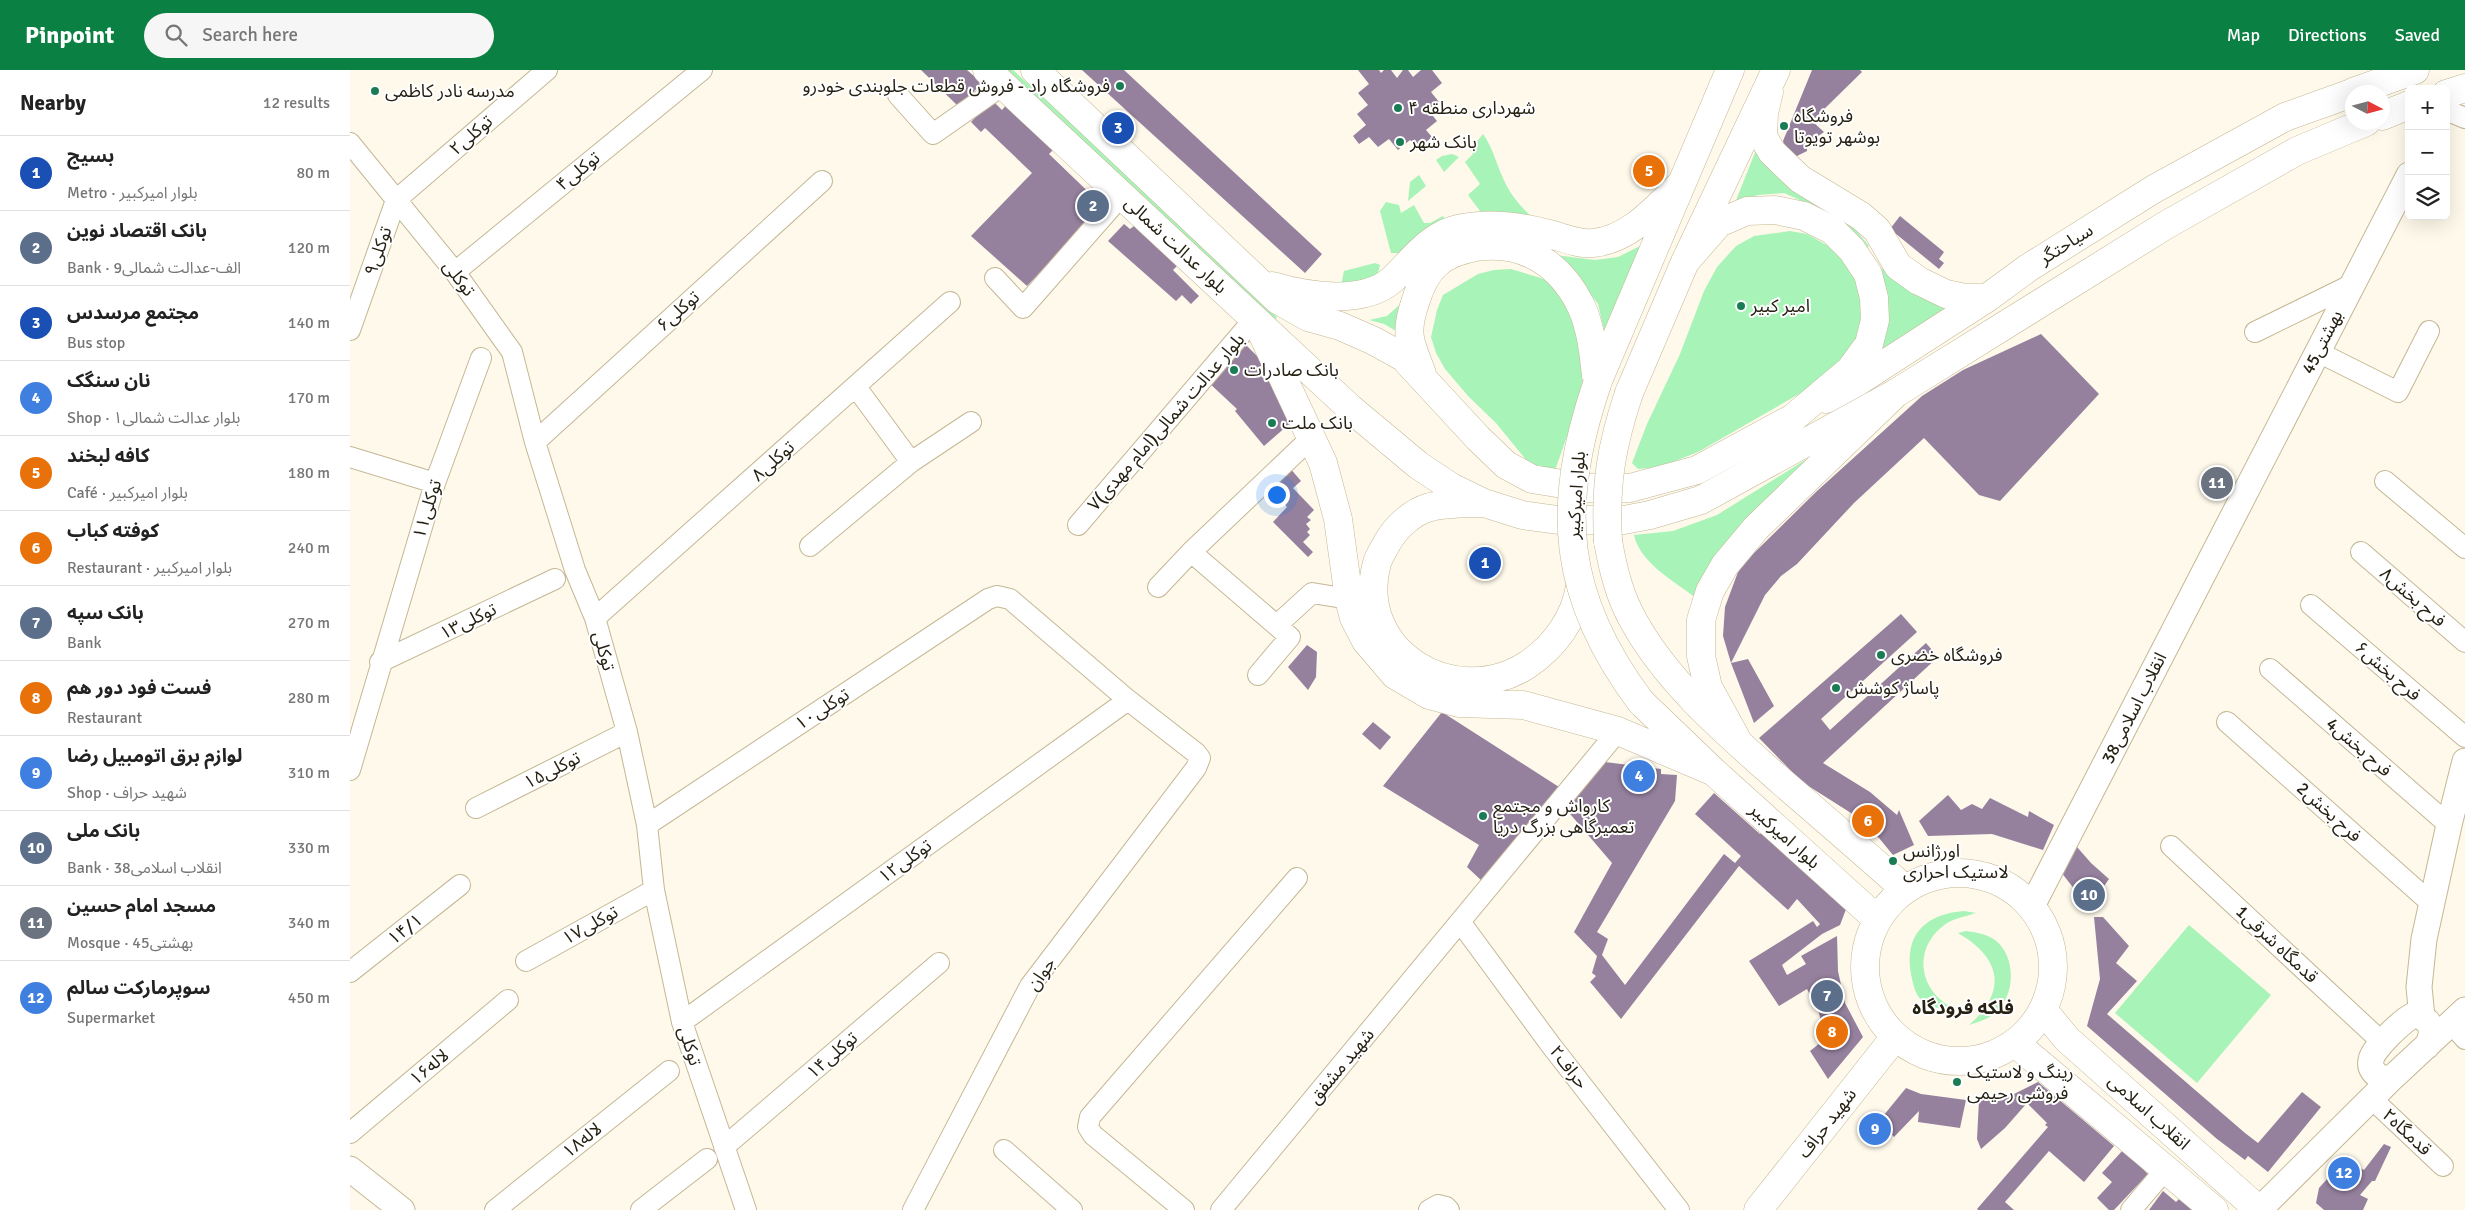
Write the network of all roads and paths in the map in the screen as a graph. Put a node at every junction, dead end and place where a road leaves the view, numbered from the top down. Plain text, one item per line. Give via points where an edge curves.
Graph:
1 (547, 70) edge
2 (702, 70) edge
3 (1035, 70) edge
4 (1730, 70) edge
5 (2415, 70) edge
6 (1775, 72) edge
7 (995, 78) edge
8 (2373, 85) edge
9 (898, 95) dead end
10 (2345, 95) edge
11 (2451, 97) edge
12 (2405, 107) edge
13 (2390, 113) edge
14 (2465, 118) edge
15 (2347, 130) edge
16 (350, 143) edge
17 (822, 181) dead end
18 (2405, 183) edge
19 (1680, 185) junction
20 (1122, 196) junction
21 (396, 200) junction
22 (1685, 262) junction
23 (455, 272) junction
24 (995, 278) dead end
25 (1257, 281) junction
26 (2353, 284) junction
27 (1987, 298) junction
28 (950, 302) dead end
29 (1255, 318) junction
30 (350, 330) edge
31 (2429, 331) dead end
32 (2255, 332) dead end
33 (2318, 352) junction
34 (481, 358) dead end
35 (1424, 379) junction
36 (1597, 384) junction
37 (856, 387) junction
38 (1896, 394) junction
39 (1793, 418) junction
40 (971, 422) dead end
41 (1311, 438) junction
42 (535, 442) junction
43 (350, 457) edge
44 (911, 462) junction
45 (2385, 481) dead end
46 (435, 483) junction
47 (1484, 503) junction
48 (2236, 510) joint
49 (1078, 525) dead end
50 (810, 546) dead end
51 (2465, 548) edge
52 (1191, 552) junction
53 (2361, 552) dead end
54 (555, 579) dead end
55 (1580, 586) junction
56 (1158, 587) dead end
57 (1349, 599) junction
58 (2311, 605) dead end
59 (595, 618) junction
60 (1277, 626) junction
61 (2465, 642) edge
62 (380, 662) junction
63 (2270, 669) dead end
64 (1258, 675) dead end
65 (1128, 700) junction
66 (2227, 722) dead end
67 (1618, 731) junction
68 (627, 732) junction
69 (2465, 737) edge
70 (1739, 744) junction
71 (2465, 761) edge
72 (350, 770) edge
73 (1714, 772) junction
74 (476, 808) dead end
75 (2449, 824) junction
76 (647, 825) junction
77 (2171, 846) dead end
78 (1297, 878) dead end
79 (460, 885) dead end
80 (1905, 889) junction
81 (654, 890) junction
82 (2431, 903) junction
83 (2032, 906) junction
84 (1877, 919) junction
85 (1461, 923) junction
86 (2424, 940) junction
87 (526, 960) dead end
88 (939, 963) dead end
89 (350, 972) edge
90 (508, 1000) dead end
91 (2043, 1010) junction
92 (2449, 1019) edge
93 (682, 1022) junction
94 (1896, 1037) junction
95 (2015, 1043) junction
96 (2381, 1047) junction
97 (670, 1070) dead end
98 (2393, 1077) junction
99 (2371, 1098) junction
100 (2339, 1129) junction
101 (350, 1133) edge
102 (724, 1147) junction
103 (1004, 1150) dead end
104 (707, 1159) dead end
105 (2443, 1166) dead end
106 (350, 1169) edge
107 (2165, 1170) junction
108 (402, 1210) edge
109 (495, 1210) edge
110 (641, 1210) edge
111 (746, 1210) edge
112 (914, 1210) edge
113 (1072, 1210) edge
114 (1184, 1210) edge
115 (1221, 1210) edge
116 (1429, 1210) edge
117 (1449, 1210) edge
118 (1679, 1210) edge
119 (1758, 1210) edge
120 (2131, 1210) edge
121 (2214, 1210) edge
122 (2259, 1210) edge

1 - 21 street, توکلی۲
2 - 23 street, توکلی۴
3 - 25 main road, بلوار عدالت شمالی
4 - 19 main road, بلوار امیرکبیر
5 - 8 main road, سیاحتگر
6 - 22 main road
6 - 27 main road via 1764,113 1763,138 1785,166 1812,188 1877,230 1898,266 1919,281 1946,294
7 - 9 street via 933,134
7 - 20 main road, بلوار عدالت شمالی
10 - 27 main road, سیاحتگر via 2286,117 2154,189 2028,268
11 - 14 street
12 - 13 main road
15 - 38 main road, سیاحتگر via 2296,151 2166,225
16 - 21 street, توکلی
17 - 42 street, توکلی۶
18 - 26 street, بهشتی45
19 - 25 main road via 1646,219 1614,237 1592,244 1529,228 1488,225 1456,229 1428,244 1393,279 1372,291 1345,296 1305,295
19 - 36 main road, بلوار امیرکبیر
20 - 24 street via 1023,308
20 - 29 main road, بلوار عدالت شمالی
21 - 23 street, توکلی
21 - 30 street, توکلی۹
22 - 39 main road via 1719,223 1747,212 1775,210 1804,216 1832,230 1852,250 1868,274 1874,298 1875,320 1869,344 1850,370
22 - 70 main road, بلوار امیرکبیر, bridge via 1616,433 1606,511 1608,541 1616,583 1634,621 1655,654
23 - 42 street, توکلی via 512,352
25 - 35 main road, بلوار عدالت شمالی via 1278,300 1308,317 1374,340 1402,357
26 - 32 street
26 - 33 street, بهشتی45
27 - 39 main road, سیاحتگر via 1857,382
28 - 37 street, توکلی۸
29 - 41 main road
29 - 47 main road, بلوار عدالت شمالی via 1405,455 1451,487
29 - 49 street, ۷بلوار عدالت شمالی(امام مهدی)
31 - 33 street via 2398,392
33 - 48 street, بهشتی45
34 - 46 street, توکلی۱۱
35 - 36 main road via 1409,337 1420,287 1434,264 1455,250 1502,245 1531,252 1551,267 1569,287 1588,328
35 - 39 main road, بلوار عدالت شمالی via 1460,420 1506,464 1532,479 1587,488 1630,488 1697,470
36 - 55 main road, بلوار امیرکبیر, bridge via 1584,424 1574,492 1572,534
37 - 44 street
37 - 59 street, توکلی۸
38 - 47 main road via 1701,500 1650,515 1624,520 1558,520 1522,515
38 - 70 main road via 1756,528 1725,565 1710,591 1701,620 1701,656 1708,687
40 - 44 street
41 - 52 street
41 - 57 main road via 1323,463 1338,519
42 - 59 street, توکلی via 575,570
43 - 46 street
44 - 50 street
45 - 51 street
46 - 62 street, توکلی۱۱
47 - 55 main road via 1454,503 1414,514 1393,533 1377,562 1373,588 1378,616 1391,643 1410,663 1456,681 1478,682 1509,674 1540,656 1557,639 1571,615
48 - 83 street, 38انقلاب اسلامی
52 - 56 street
52 - 60 street
53 - 61 street, فرح بخش۸
54 - 62 street, توکلی۱۳
55 - 73 main road, بلوار امیرکبیر, bridge via 1588,614 1621,675 1641,702
57 - 60 street via 1312,593
57 - 67 main road via 1362,634 1380,659 1395,675 1428,695 1459,703 1523,705
58 - 69 street, فرح بخش۶
59 - 68 street, توکلی
60 - 64 street via 1290,637
62 - 72 street, توکلی۱۱
63 - 75 street, 4فرح بخش
65 - 76 street, ۱۰توکلی via 1010,599 998,596 988,599
65 - 93 street, توکلی۱۲
65 - 112 street, جوان via 1196,753 1200,758 1196,768 1030,986
66 - 82 street, 2فرح بخش
67 - 73 main road
67 - 85 street, شهید مشفق
68 - 74 street, توکلی۱۵
68 - 76 street, توکلی
70 - 80 main road, بلوار امیرکبیر
71 - 75 street
73 - 84 main road, بلوار امیرکبیر
75 - 82 street
76 - 81 street, توکلی
77 - 96 street, 1قدمگاه شرقی
78 - 114 street via 1090,1117 1088,1127 1093,1135
79 - 89 street, ۱۴/۱
80 - 83 main road via 1930,877 1958,872 1986,876 2011,888
80 - 84 main road
81 - 87 street, توکلی۱۷
81 - 93 street, توکلی
82 - 86 street
83 - 91 main road via 2046,930 2053,957 2052,984
84 - 94 main road via 1868,943 1865,968 1869,994
85 - 115 street, شهید مشفق
85 - 118 street, حراف۲
86 - 92 street via 2419,988
86 - 96 street
88 - 102 street, توکلی۱۴
90 - 101 street, لاله۱۶
91 - 95 main road
91 - 122 main road, انقلاب اسلامی via 2067,1039
92 - 96 street via 2414,1015 2406,1019
92 - 98 street via 2431,1027 2427,1046
93 - 102 street, توکلی
94 - 95 main road via 1923,1054 1954,1062 1986,1058
94 - 119 main road, شهید حراف
95 - 107 main road, انقلاب اسلامی
96 - 98 street via 2372,1070 2383,1079
96 - 100 street
97 - 109 street, لاله۱۸
98 - 99 street
99 - 100 street
99 - 105 street, قدمگاه۲
100 - 122 street
102 - 111 street, توکلی
103 - 113 street
104 - 110 street
106 - 108 street
107 - 120 street
107 - 121 main road, انقلاب اسلامی
116 - 117 street via 1438,1205

